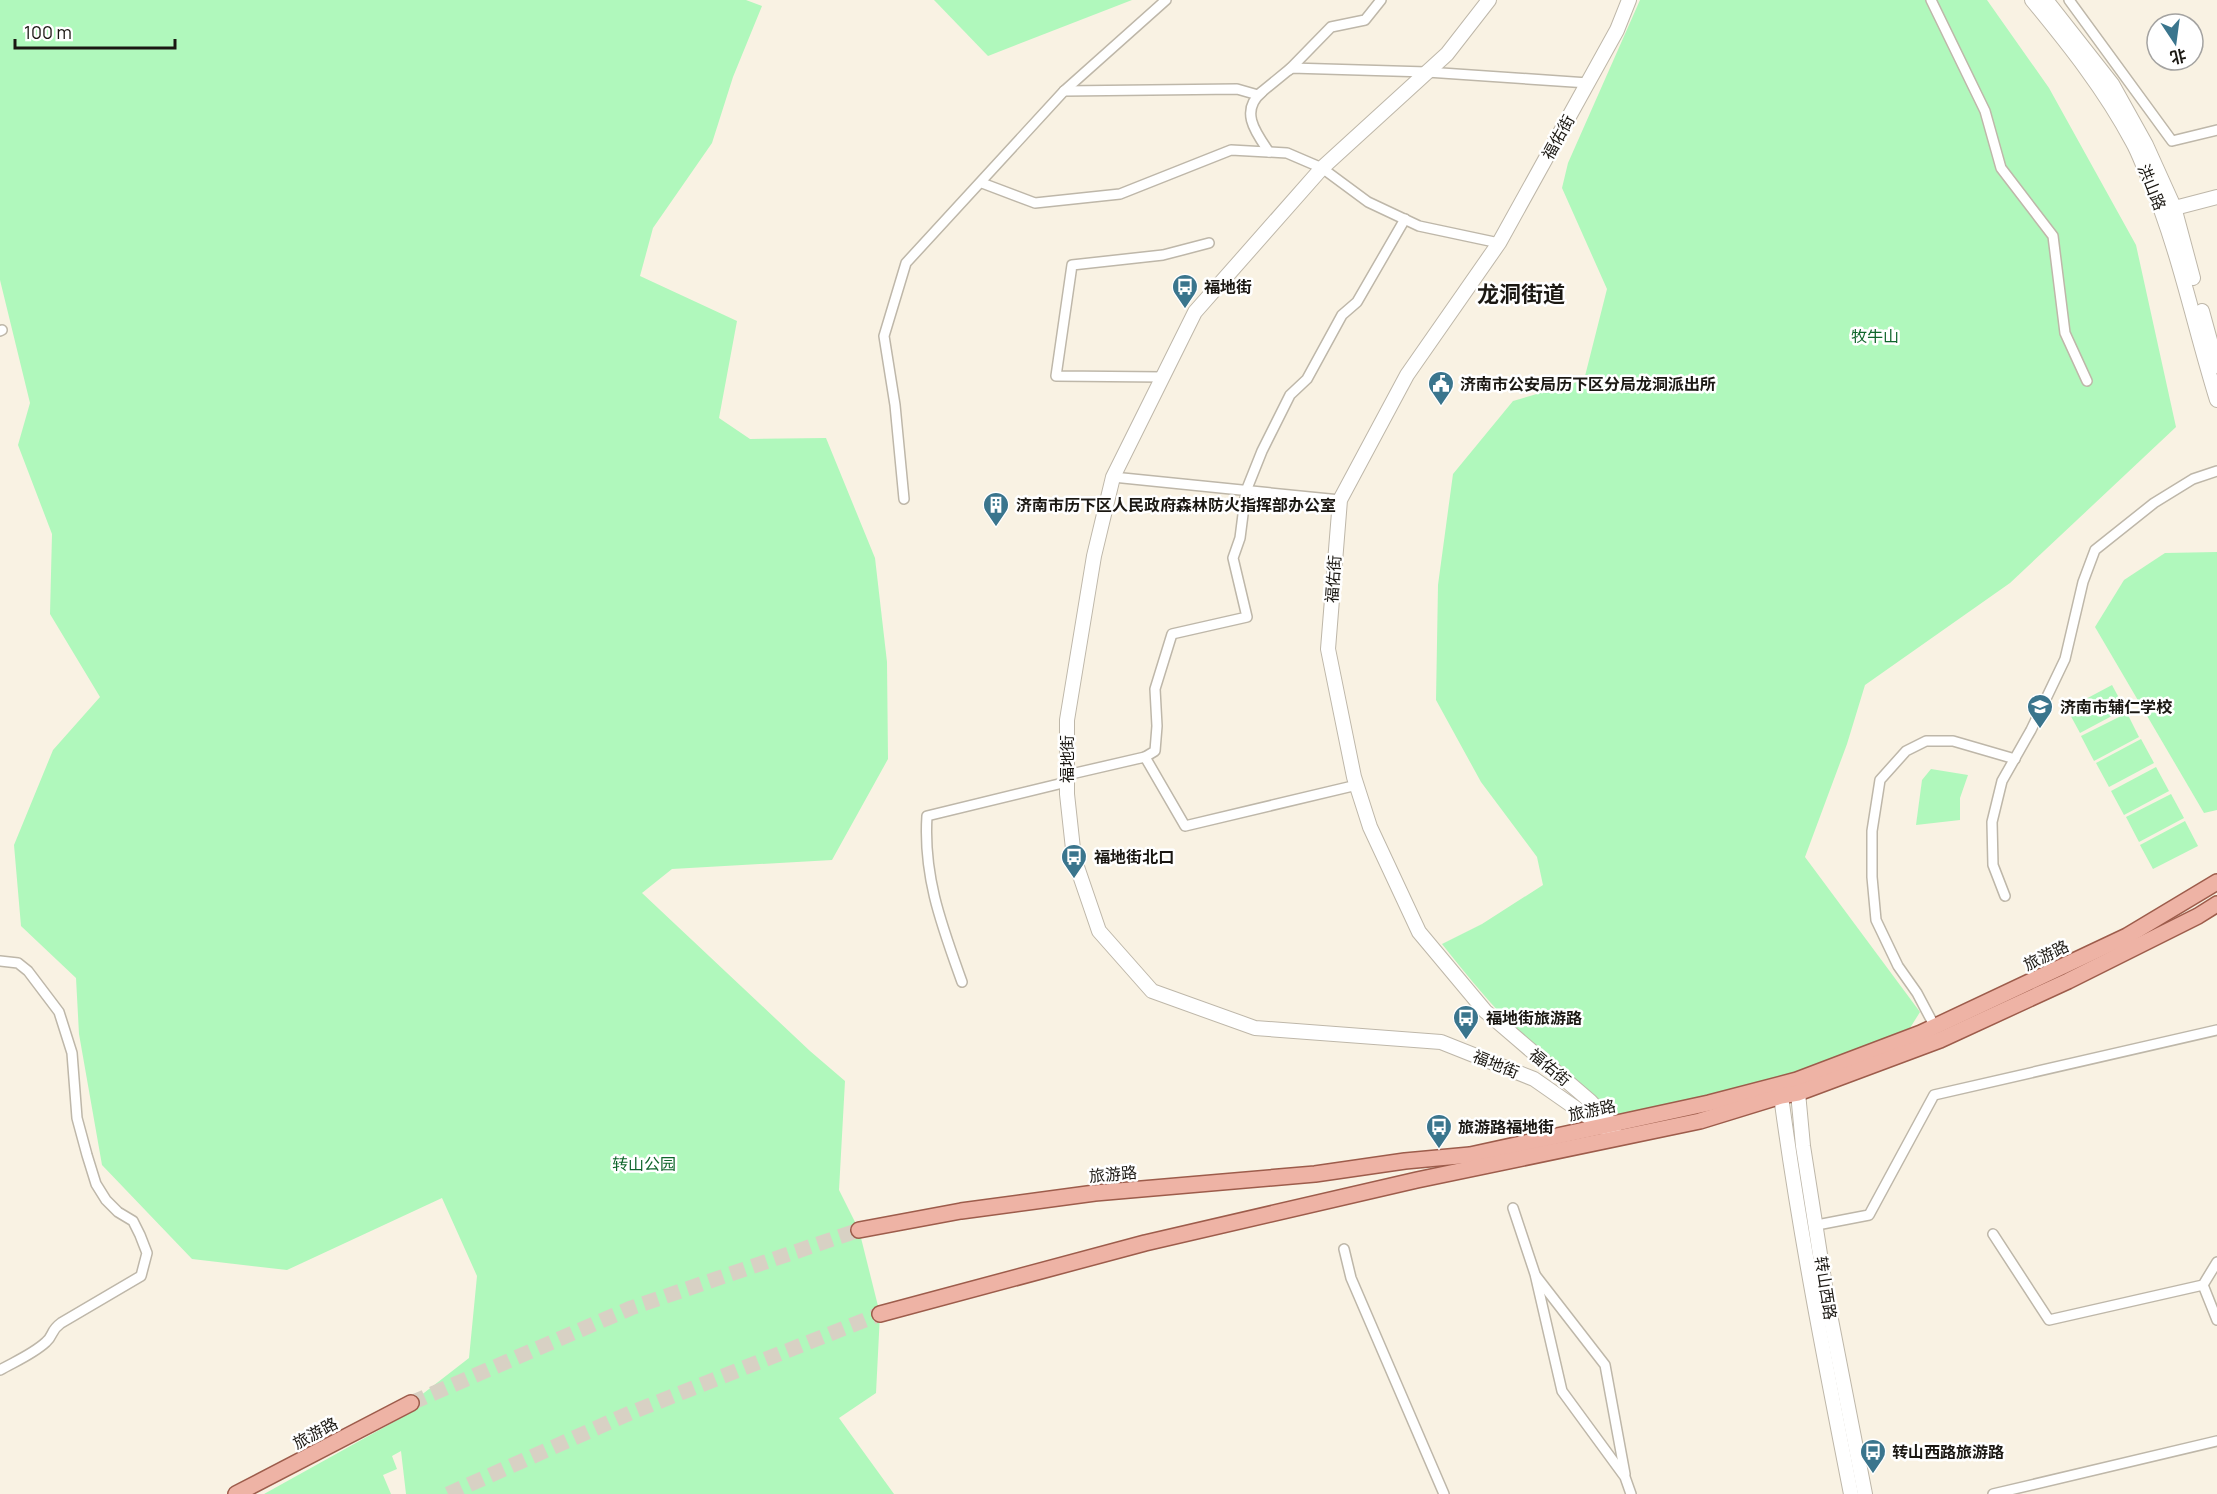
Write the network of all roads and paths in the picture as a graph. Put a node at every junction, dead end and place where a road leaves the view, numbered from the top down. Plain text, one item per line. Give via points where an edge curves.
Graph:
1 (1166, 0) edge
2 (1381, 0) edge
3 (1489, 0) edge
4 (1629, 0) edge
5 (1931, 0) edge
6 (2032, 0) edge
7 (2046, 0) edge
8 (2069, 0) edge
9 (1291, 68) junction
10 (1427, 72) junction
11 (1588, 83) junction
12 (1064, 91) junction
13 (1258, 95) junction
14 (2217, 130) edge
15 (1269, 152) junction
16 (1322, 168) junction
17 (982, 183) junction
18 (2217, 197) edge
19 (2168, 209) junction
20 (1405, 219) junction
21 (1209, 243) dead end
22 (1499, 243) junction
23 (2217, 366) edge
24 (1163, 377) junction
25 (2087, 381) dead end
26 (2217, 400) edge
27 (2217, 471) edge
28 (1113, 477) junction
29 (1246, 491) junction
30 (904, 499) dead end
31 (1340, 500) junction
32 (1145, 757) junction
33 (2014, 759) junction
34 (1067, 779) junction
35 (1357, 785) junction
36 (2217, 882) edge
37 (2005, 896) dead end
38 (2217, 904) edge
39 (0, 961) edge
40 (962, 982) dead end
41 (1935, 1027) junction
42 (2217, 1030) edge
43 (1798, 1087) junction
44 (1779, 1091) junction
45 (1606, 1125) junction
46 (1618, 1139) junction
47 (1513, 1208) dead end
48 (1817, 1225) junction
49 (859, 1230) tunnel mouth
50 (1994, 1234) dead end
51 (1344, 1249) dead end
52 (2217, 1262) edge
53 (1535, 1274) junction
54 (2203, 1285) junction
55 (879, 1314) tunnel mouth
56 (2217, 1320) edge
57 (0, 1370) edge
58 (411, 1403) tunnel mouth
59 (2217, 1441) edge
60 (1625, 1477) junction
61 (236, 1494) edge
62 (1444, 1494) edge
63 (1631, 1494) edge
64 (1851, 1494) edge
65 (1865, 1494) edge
66 (1993, 1494) edge

1 - 12 street
2 - 9 street via 1365,20 1331,27
3 - 10 street, 福地街 via 1447,54
4 - 11 street, 福佑街 via 1621,23
5 - 25 street via 1985,111 2001,168 2053,236 2065,333
6 - 19 street, 洪山路 via 2103,92
7 - 19 street, 洪山路 via 2112,84 2146,145
8 - 14 street via 2172,141
9 - 10 street
9 - 13 street
10 - 11 street
10 - 16 street, 福地街
11 - 22 street, 福佑街
12 - 13 street via 1237,89
12 - 17 street
13 - 15 street via 1250,113 1254,130
15 - 16 street via 1287,153
15 - 17 street via 1231,150 1120,194 1035,203
16 - 20 street via 1368,202
16 - 24 street, 福地街 via 1195,312
17 - 30 street via 906,263 884,336
18 - 19 street
19 - 23 street, 洪山路
19 - 26 street, 洪山路
20 - 22 street via 1419,226
20 - 29 street via 1357,302 1342,315 1307,379 1290,395
21 - 24 street via 1163,255 1072,265 1056,376
22 - 31 street, 福佑街 via 1407,375
24 - 28 street, 福地街
27 - 33 street via 2193,479 2154,503 2095,550 2083,582 2065,659
28 - 29 street
28 - 34 street, 福地街 via 1094,556 1069,709
29 - 31 street
29 - 32 street via 1240,538 1233,558 1247,617 1172,634 1155,689 1155,751
31 - 35 street, 福佑街 via 1328,649
32 - 34 street
32 - 35 street via 1185,826
33 - 37 street via 2002,781 1992,822 1993,865
33 - 41 street via 1953,741 1926,741 1906,751 1880,780 1872,831 1876,920
34 - 40 street via 927,816 928,870 936,909
34 - 45 street, 福地街 via 1074,858 1099,931 1152,991 1255,1028 1441,1042 1534,1079
35 - 45 street, 福佑街 via 1370,827 1419,932 1485,1011 1590,1101
36 - 41 main road, 旅游路 via 2127,936
38 - 43 main road, 旅游路 via 2068,981 1940,1040
39 - 57 street via 18,963 28,971 59,1012 72,1053 77,1118 96,1184 118,1212 133,1221 147,1253 141,1276 61,1323 40,1347
41 - 43 main road, 旅游路
42 - 48 street via 1934,1095 1869,1215
43 - 44 main road, 旅游路
43 - 48 street, 转山西路 via 1803,1146
44 - 45 main road, 旅游路
44 - 46 main road, 旅游路 via 1700,1121
44 - 64 street, 转山西路
45 - 46 street, 福佑街
45 - 49 main road, 旅游路 via 1470,1155 1315,1174 1095,1193
46 - 55 main road, 旅游路 via 1417,1180 1145,1243
47 - 53 street
48 - 65 street, 转山西路 via 1827,1299
50 - 54 street via 2049,1320
51 - 62 street via 1351,1278
52 - 54 street
53 - 60 street via 1562,1391
53 - 60 street via 1605,1365
54 - 56 street
58 - 61 main road, 旅游路
59 - 66 street
60 - 63 street

